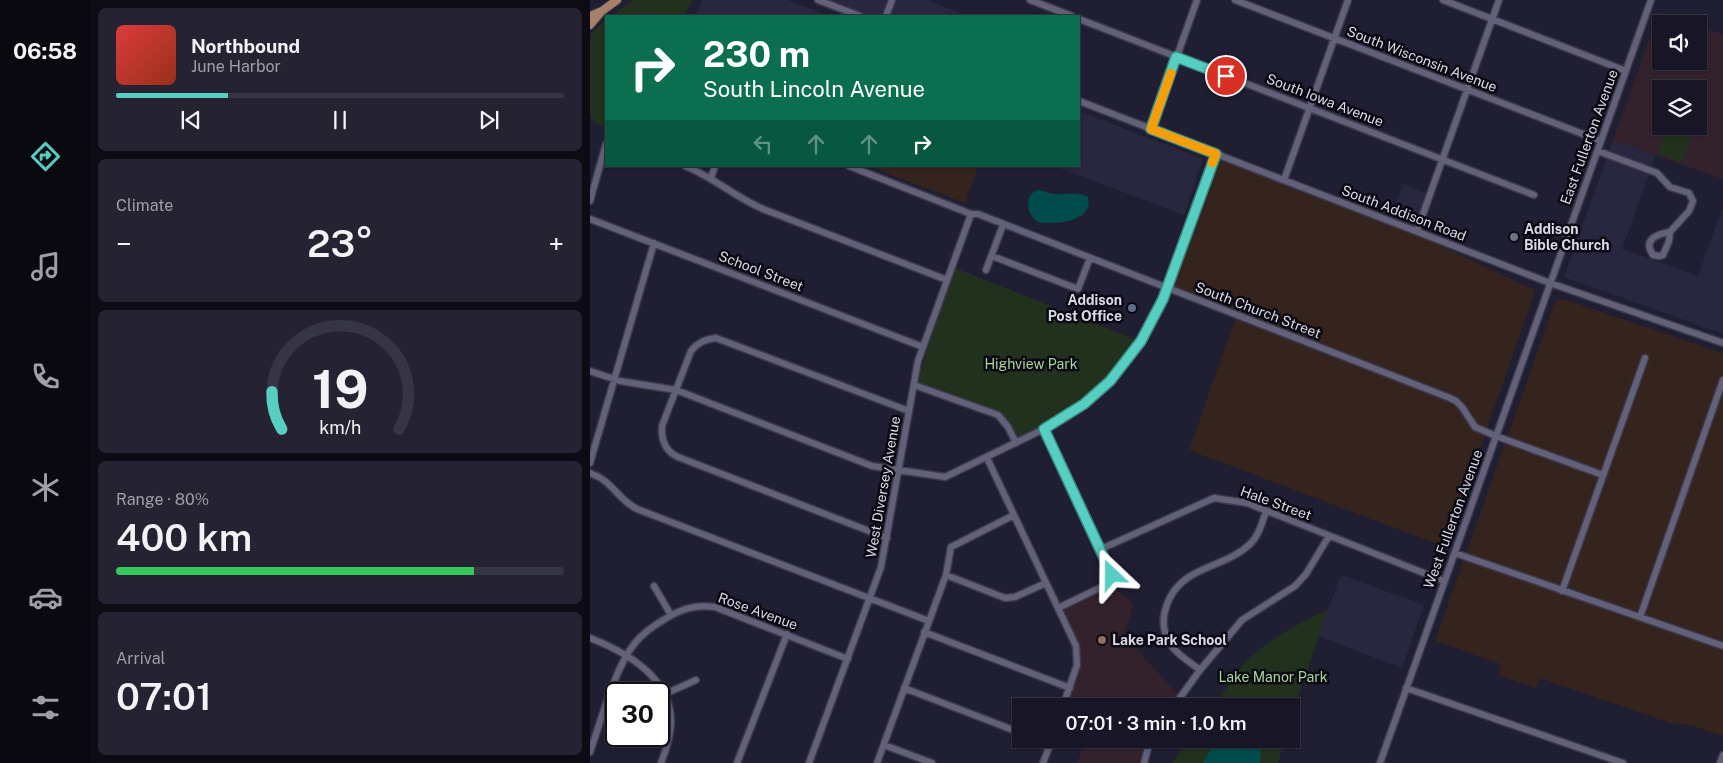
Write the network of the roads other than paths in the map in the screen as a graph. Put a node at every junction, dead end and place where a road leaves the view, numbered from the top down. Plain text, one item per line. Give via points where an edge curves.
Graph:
1 (616, 0) edge
2 (818, 0) edge
3 (892, 0) edge
4 (1030, 0) edge
5 (1197, 0) edge
6 (1235, 0) edge
7 (1348, 0) edge
8 (1443, 0) edge
9 (1499, 0) edge
10 (1652, 0) edge
11 (1045, 3) edge
12 (602, 11) junction
13 (857, 15) edge
14 (886, 15) edge
15 (1070, 15) edge
16 (590, 16) edge
17 (1080, 19) edge
18 (1493, 19) junction
19 (590, 25) edge
20 (1334, 39) junction
21 (1176, 57) junction
22 (1626, 71) junction
23 (1467, 90) junction
24 (1080, 101) edge
25 (1310, 107) junction
26 (1151, 129) junction
27 (1601, 141) junction
28 (605, 148) edge
29 (1598, 151) junction
30 (1216, 154) junction
31 (1442, 159) junction
32 (687, 167) edge
33 (715, 167) edge
34 (852, 167) edge
35 (711, 178) junction
36 (1284, 180) junction
37 (1534, 195) dead end
38 (590, 201) edge
39 (971, 214) junction
40 (590, 219) edge
41 (1003, 224) junction
42 (1417, 231) junction
43 (1670, 232) dead end
44 (654, 243) junction
45 (992, 256) junction
46 (1090, 258) junction
47 (986, 270) dead end
48 (947, 280) junction
49 (1550, 283) junction
50 (1167, 288) junction
51 (1723, 343) edge
52 (923, 347) junction
53 (1645, 358) dead end
54 (590, 371) edge
55 (614, 380) junction
56 (1723, 380) edge
57 (914, 385) junction
58 (676, 390) junction
59 (910, 411) junction
60 (1044, 429) junction
61 (1496, 436) junction
62 (1016, 443) junction
63 (987, 458) junction
64 (590, 463) edge
65 (899, 470) junction
66 (590, 473) edge
67 (1603, 475) junction
68 (1266, 511) junction
69 (1014, 516) junction
70 (1329, 536) junction
71 (887, 538) junction
72 (1101, 550) junction
73 (1455, 553) junction
74 (946, 575) junction
75 (1444, 581) junction
76 (1046, 583) junction
77 (654, 586) dead end
78 (1562, 591) junction
79 (870, 599) junction
80 (1058, 608) junction
81 (671, 616) junction
82 (1640, 617) junction
83 (928, 621) junction
84 (924, 632) junction
85 (787, 634) junction
86 (590, 638) edge
87 (1723, 646) edge
88 (626, 655) junction
89 (848, 659) junction
90 (1200, 670) junction
91 (696, 680) dead end
92 (655, 682) edge
93 (904, 688) junction
94 (1070, 688) junction
95 (1406, 688) junction
96 (670, 692) edge
97 (1066, 698) edge
98 (1180, 698) edge
99 (670, 715) edge
100 (1012, 730) edge
101 (670, 734) edge
102 (884, 745) junction
103 (666, 747) edge
104 (1049, 748) edge
105 (1148, 748) edge
106 (590, 752) edge
107 (1723, 756) edge
108 (661, 763) edge
109 (737, 763) edge
110 (809, 763) edge
111 (878, 763) edge
112 (932, 763) edge
113 (1044, 763) edge
114 (1144, 763) edge
115 (1380, 763) edge
116 (1623, 763) edge
117 (1720, 763) edge

1 - 12 main road
2 - 13 street
3 - 14 street
4 - 11 street
5 - 21 street
6 - 20 street, South Wisconsin Avenue
7 - 20 street
8 - 18 street
9 - 18 street
10 - 22 street, East Fullerton Avenue
11 - 15 street
12 - 16 main road
12 - 19 main road
17 - 21 street, South Iowa Avenue
18 - 22 street
18 - 23 street
20 - 23 street, South Wisconsin Avenue
20 - 25 street
21 - 25 street, South Iowa Avenue
21 - 26 street
22 - 27 street, East Fullerton Avenue
23 - 27 street, South Wisconsin Avenue
23 - 31 street
24 - 26 street, South Addison Road
25 - 31 street, South Iowa Avenue
25 - 36 street
26 - 30 street, South Addison Road
27 - 29 street, East Fullerton Avenue
28 - 38 street
29 - 43 street via 1656,173 1670,187 1688,192 1693,201 1689,211
29 - 49 street, East Fullerton Avenue
30 - 36 street, South Addison Road
30 - 50 street
31 - 37 street, South Iowa Avenue
31 - 42 street
32 - 35 street
33 - 35 street
34 - 39 street, South Church Street
35 - 48 street via 763,209
36 - 42 street, South Addison Road
39 - 41 street, South Church Street
39 - 48 street, West Diversey Avenue
40 - 44 street, School Street
41 - 45 street
41 - 46 street, South Church Street
42 - 49 street, South Addison Road
44 - 52 street, School Street
44 - 55 street
45 - 46 street via 1078,289
45 - 47 street
46 - 50 street, South Church Street
48 - 52 street, West Diversey Avenue
49 - 51 street, South Addison Road
49 - 61 street, West Fullerton Avenue
50 - 60 street via 1143,338 1118,373 1084,404
50 - 61 street, South Church Street via 1450,398 1462,407 1475,427
52 - 57 street, West Diversey Avenue
53 - 67 street
54 - 55 street
55 - 58 street
55 - 64 street
56 - 82 street
57 - 59 street, West Diversey Avenue
57 - 62 street via 998,415
58 - 59 street via 693,347 716,338
58 - 65 street via 872,466
58 - 71 street via 662,430 665,446 672,454
59 - 65 street, West Diversey Avenue
60 - 62 street
60 - 72 street
61 - 67 street, South Church Street
61 - 73 street, West Fullerton Avenue
62 - 63 street
63 - 65 street via 945,477
63 - 69 street
65 - 71 street, West Diversey Avenue
66 - 79 street via 606,481 637,509
67 - 78 street
68 - 70 street, Hale Street
68 - 72 street, Hale Street via 1235,500 1214,498
68 - 90 street via 1251,543 1235,555 1185,579 1167,603 1163,624 1167,639 1175,651
69 - 74 street via 951,547
69 - 76 street
70 - 75 street, Hale Street
70 - 90 street via 1302,580 1242,620
71 - 79 street, West Diversey Avenue
72 - 80 street via 1110,568 1110,581
73 - 75 street, West Fullerton Avenue
73 - 78 street
74 - 76 street via 1001,597 1014,597
74 - 83 street
75 - 95 street, West Fullerton Avenue
76 - 80 street
77 - 81 street
78 - 82 street
79 - 83 street
79 - 89 street, West Diversey Avenue
80 - 94 street via 1076,646 1077,665
81 - 85 street, Rose Avenue via 692,607 715,607
81 - 88 street, Rose Avenue via 642,635
82 - 87 street
83 - 84 street
84 - 93 street
84 - 94 street
85 - 89 street, Rose Avenue
85 - 109 street
86 - 88 street
88 - 92 street
88 - 106 street, Rose Avenue
89 - 110 street, West Diversey Avenue
90 - 98 street
91 - 96 street
93 - 100 street
93 - 102 street
94 - 97 street
95 - 115 street, West Fullerton Avenue
95 - 116 street
99 - 101 street
102 - 111 street
102 - 112 street
103 - 108 street
104 - 113 street
105 - 114 street
107 - 117 street

